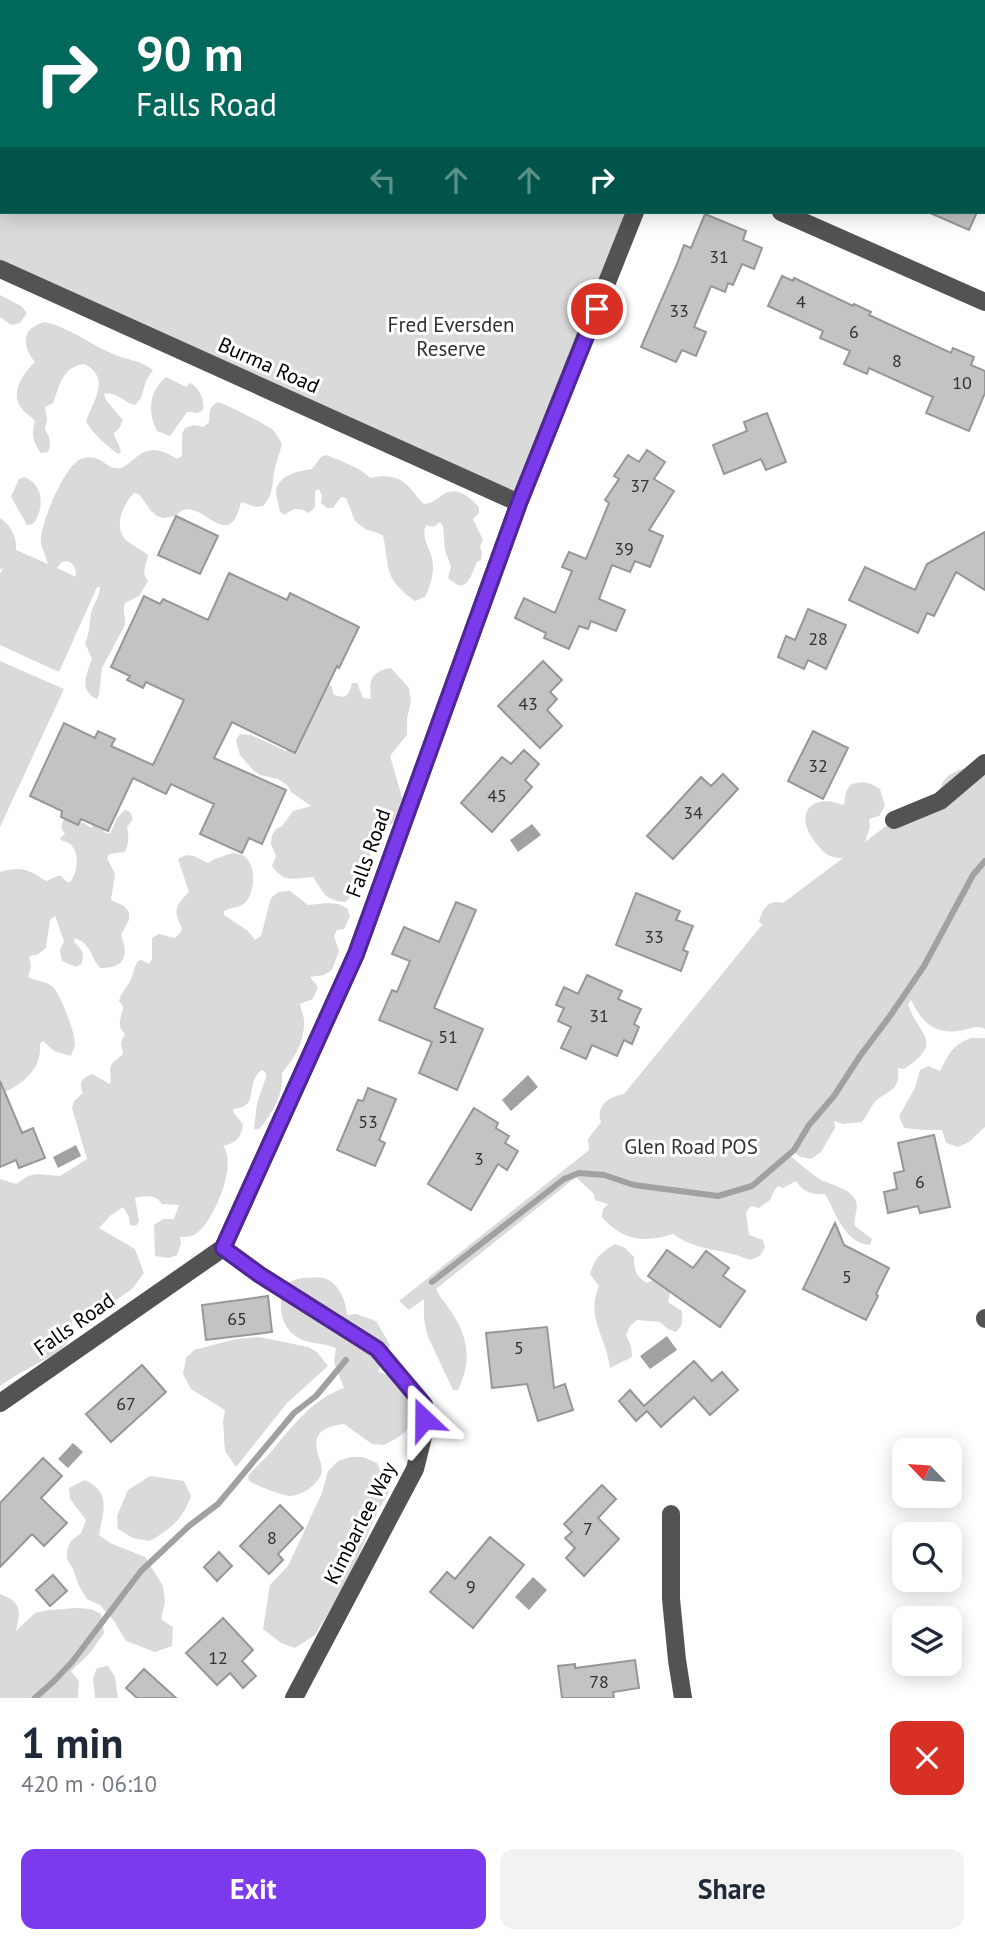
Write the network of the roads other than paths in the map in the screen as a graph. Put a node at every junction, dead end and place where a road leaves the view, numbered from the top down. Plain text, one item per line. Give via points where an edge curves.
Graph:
1 (634, 214) edge
2 (786, 214) edge
3 (0, 268) edge
4 (985, 302) edge
5 (519, 503) junction
6 (985, 763) edge
7 (894, 820) dead end
8 (223, 1248) junction
9 (0, 1403) edge
10 (671, 1514) dead end
11 (295, 1698) edge
12 (683, 1698) edge

1 - 5 street, Falls Road
2 - 4 street
3 - 5 street, Burma Road
5 - 8 street, Falls Road via 356,954
6 - 7 street via 940,801
8 - 9 street, Falls Road
8 - 11 street, Kimbarlee Way via 377,1349 424,1405 424,1433 415,1469
10 - 12 street via 671,1599

